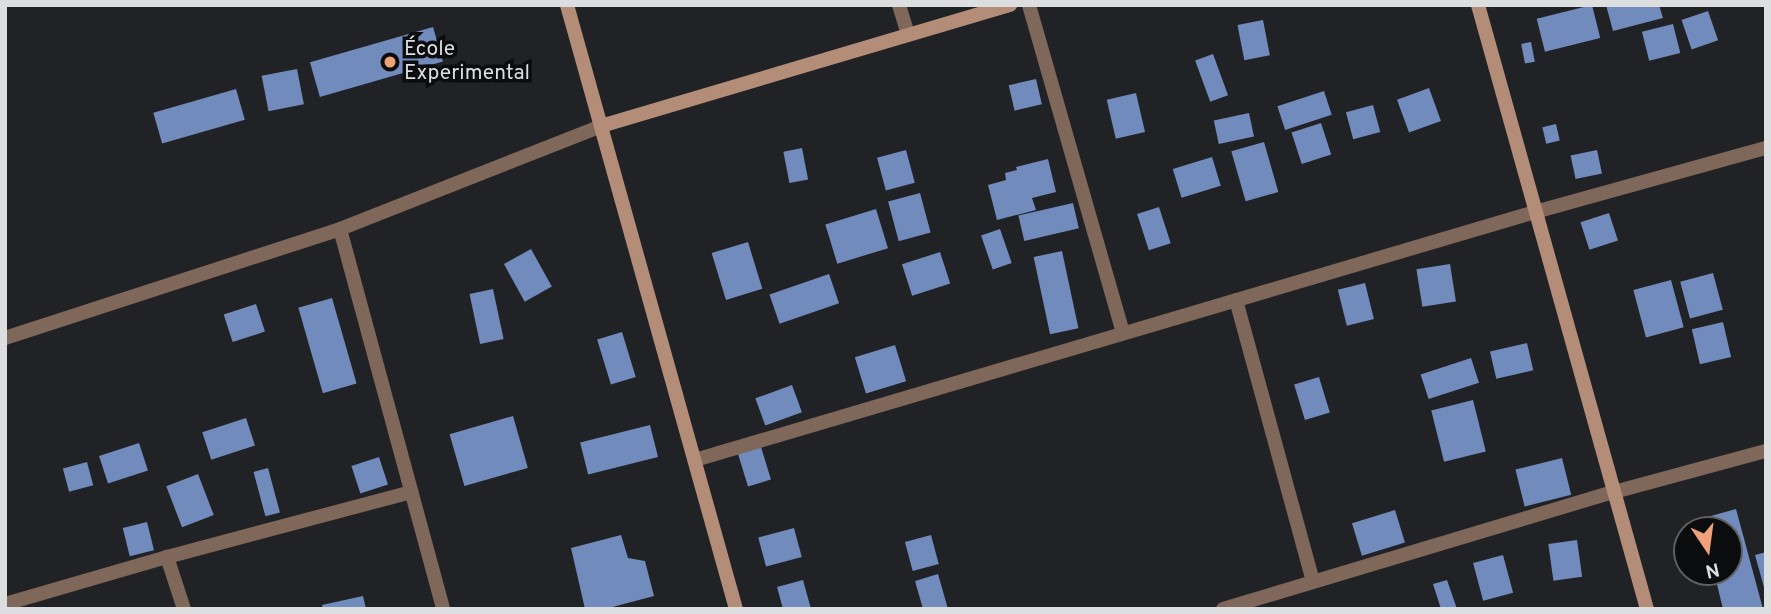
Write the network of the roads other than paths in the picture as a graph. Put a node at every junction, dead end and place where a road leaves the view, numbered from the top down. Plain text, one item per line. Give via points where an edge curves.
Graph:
1 (567, 5) edge
2 (899, 5) edge
3 (1010, 5) edge
4 (1029, 5) edge
5 (1478, 5) edge
6 (908, 35) junction
7 (601, 126) junction
8 (1766, 148) edge
9 (1535, 212) junction
10 (340, 229) junction
11 (1236, 300) junction
12 (1123, 333) junction
13 (5, 338) edge
14 (1766, 451) edge
15 (695, 460) junction
16 (411, 492) junction
17 (1614, 492) junction
18 (167, 557) junction
19 (1313, 581) junction
20 (5, 604) edge
21 (184, 609) edge
22 (443, 609) edge
23 (736, 609) edge
24 (1223, 609) edge
25 (1647, 609) edge

1 - 7 street
2 - 6 street
3 - 6 street
4 - 12 street
5 - 9 street
6 - 7 street
7 - 10 street
7 - 15 street
8 - 9 street
9 - 11 street
9 - 17 street
10 - 13 street
10 - 16 street
11 - 12 street
11 - 19 street
12 - 15 street
14 - 17 street
15 - 23 street
16 - 18 street
16 - 22 street
17 - 19 street
17 - 25 street
18 - 20 street
18 - 21 street
19 - 24 street

